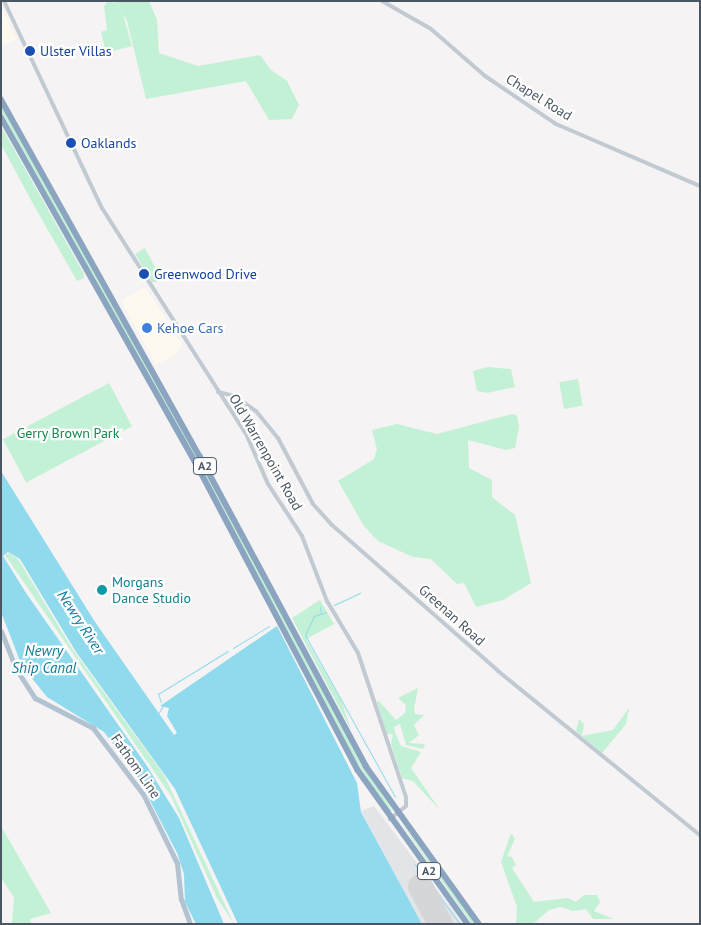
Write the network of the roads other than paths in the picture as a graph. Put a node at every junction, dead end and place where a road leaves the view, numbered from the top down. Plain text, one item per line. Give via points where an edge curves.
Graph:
1 (4, 1) edge
2 (382, 1) edge
3 (1, 99) edge
4 (1, 117) edge
5 (700, 186) edge
6 (218, 392) junction
7 (1, 631) edge
8 (398, 814) junction
9 (390, 819) junction
10 (700, 835) edge
11 (190, 924) edge
12 (468, 924) edge
13 (479, 924) edge

1 - 6 street, Old Warrenpoint Road via 103,210
2 - 5 street, Chapel Road via 431,29 485,76 556,124
3 - 8 highway, A2 via 200,456 366,766
4 - 9 highway, A2 via 204,477 358,770
6 - 8 street, Old Warrenpoint Road via 254,448 268,484 302,536 327,601 358,653 406,797 406,806
6 - 10 street, Greenan Road via 234,396 256,411 278,438 313,504 337,529 501,674
7 - 11 main road, Fathom Line via 16,670 35,698 93,728 144,794 177,863 181,899
8 - 9 street
8 - 13 highway, A2
9 - 12 highway, A2

